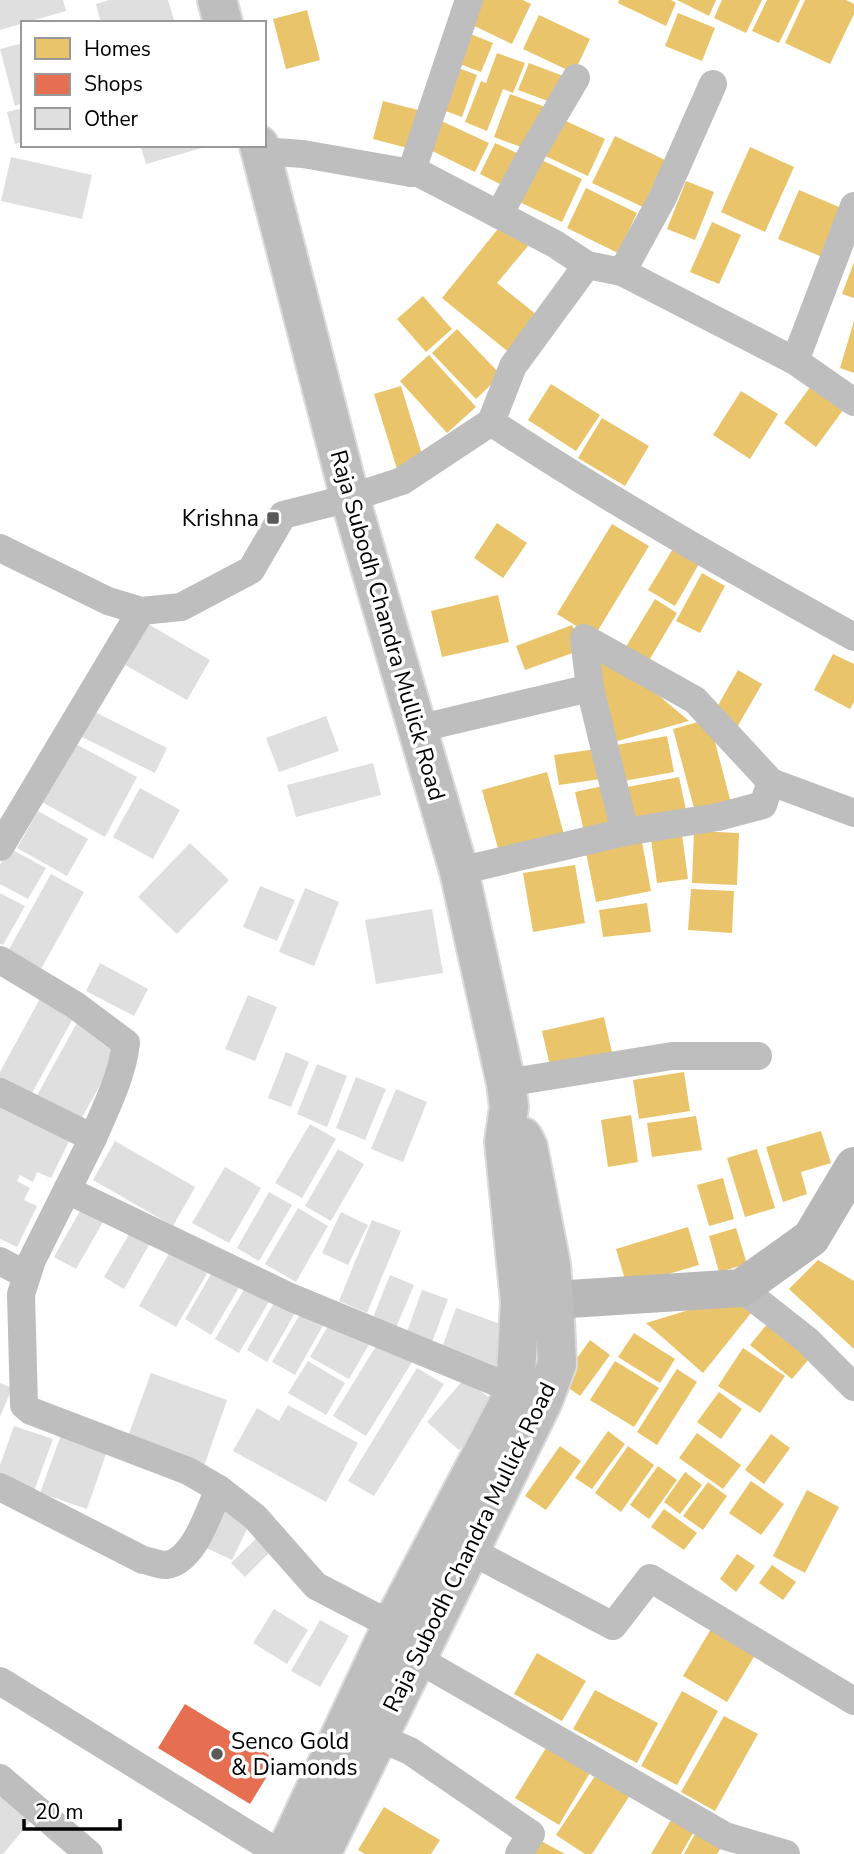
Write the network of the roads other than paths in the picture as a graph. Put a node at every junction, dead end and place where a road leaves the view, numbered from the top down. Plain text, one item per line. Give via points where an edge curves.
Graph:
1 (217, 0) edge
2 (470, 0) edge
3 (222, 21) edge
4 (576, 78) dead end
5 (713, 84) dead end
6 (260, 148) edge
7 (411, 173) junction
8 (854, 206) edge
9 (499, 215) junction
10 (587, 265) junction
11 (622, 272) junction
12 (795, 361) junction
13 (854, 402) edge
14 (491, 422) junction
15 (350, 498) junction
16 (0, 548) edge
17 (141, 611) junction
18 (854, 637) edge
19 (590, 688) junction
20 (417, 729) junction
21 (771, 782) junction
22 (854, 813) edge
23 (625, 832) junction
24 (0, 847) edge
25 (458, 871) junction
26 (0, 960) edge
27 (758, 1056) dead end
28 (0, 1092) edge
29 (507, 1095) junction
30 (93, 1138) junction
31 (854, 1166) edge
32 (67, 1190) junction
33 (0, 1261) edge
34 (26, 1275) junction
35 (741, 1288) junction
36 (537, 1301) junction
37 (854, 1387) edge
38 (529, 1396) junction
39 (0, 1487) edge
40 (219, 1489) junction
41 (471, 1551) junction
42 (394, 1621) junction
43 (416, 1658) junction
44 (2, 1688) edge
45 (854, 1701) edge
46 (378, 1737) junction
47 (0, 1778) edge
48 (89, 1854) edge
49 (282, 1854) edge
50 (321, 1854) edge
51 (519, 1854) edge
52 (786, 1854) edge

1 - 3 main road
2 - 7 street
4 - 9 street
5 - 11 street via 663,197
6 - 7 street
6 - 15 main road, Raja Subodh Chandra Mullick Road
7 - 9 street via 413,170
8 - 12 street
9 - 10 street
10 - 11 street
10 - 14 street via 513,366
11 - 12 street
12 - 13 street
14 - 15 street via 402,481
14 - 18 street via 573,476
15 - 17 street via 283,515 251,570 212,592 181,607
15 - 20 main road, Raja Subodh Chandra Mullick Road
16 - 17 street via 107,601
17 - 24 street
19 - 20 street
19 - 21 street via 584,638 695,700
19 - 23 street
20 - 25 main road, Raja Subodh Chandra Mullick Road
21 - 22 street
21 - 23 street via 763,805
23 - 25 street
25 - 29 main road, Raja Subodh Chandra Mullick Road
26 - 30 street via 75,1005 126,1043 116,1084
27 - 29 street via 672,1056
28 - 30 street
29 - 36 main road, Raja Subodh Chandra Mullick Road via 528,1147 551,1265
30 - 32 street
31 - 35 street via 811,1238
32 - 34 street
32 - 38 street via 290,1297
33 - 34 street
34 - 40 street via 21,1294 24,1405 188,1471
35 - 36 street
35 - 37 street via 807,1340
36 - 38 main road, Raja Subodh Chandra Mullick Road via 557,1364
38 - 41 main road, Raja Subodh Chandra Mullick Road
38 - 42 main road, Raja Subodh Chandra Mullick Road
39 - 40 street via 144,1560 166,1565 182,1558 194,1545
40 - 42 street via 255,1517 316,1586 374,1616
41 - 43 main road, Raja Subodh Chandra Mullick Road
41 - 45 street via 613,1626 650,1578
42 - 49 main road, Raja Subodh Chandra Mullick Road
43 - 46 main road, Raja Subodh Chandra Mullick Road
43 - 52 street via 725,1836
44 - 49 street
46 - 50 main road, Raja Subodh Chandra Mullick Road
46 - 51 street via 410,1751 531,1834
47 - 48 street

